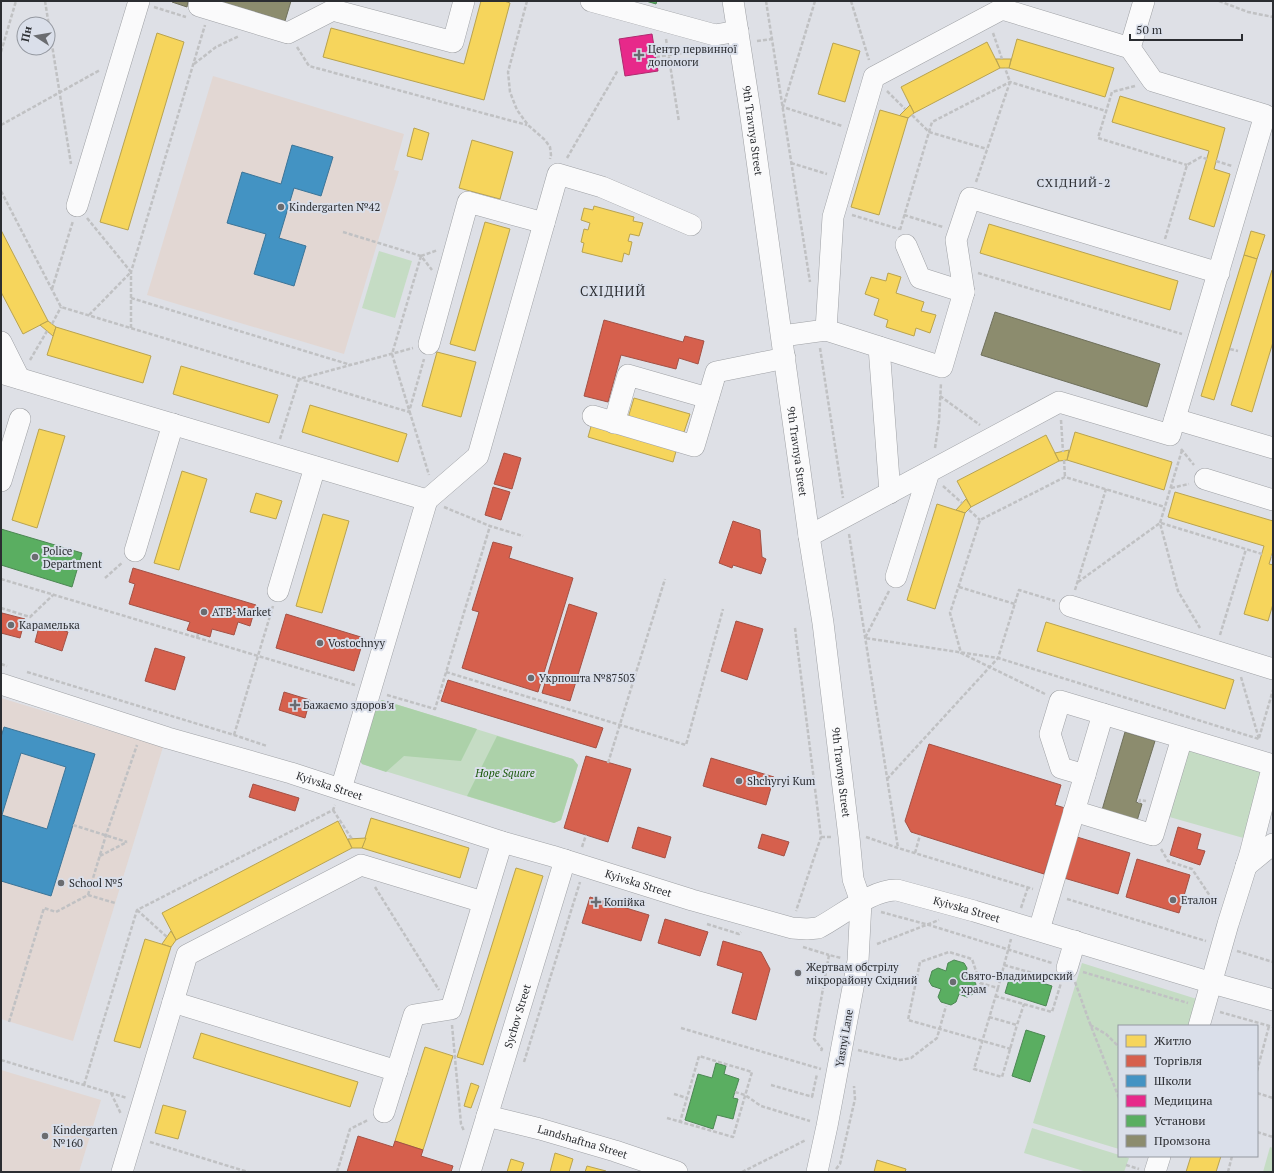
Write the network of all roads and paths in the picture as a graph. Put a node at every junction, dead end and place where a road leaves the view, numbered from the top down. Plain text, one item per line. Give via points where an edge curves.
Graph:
1 (16, 1) edge
2 (45, 1) edge
3 (464, 1) edge
4 (527, 1) edge
5 (591, 1) edge
6 (733, 1) edge
7 (766, 1) edge
8 (815, 1) edge
9 (851, 1) edge
10 (1144, 1) edge
11 (1219, 1) edge
12 (137, 2) edge
13 (205, 5) edge
14 (334, 5) edge
15 (987, 17) junction
16 (1273, 17) edge
17 (663, 21) junction
18 (738, 32) junction
19 (288, 33) junction
20 (242, 34) dead end
21 (1130, 48) junction
22 (1, 52) edge
23 (122, 58) junction
24 (1002, 59) dead end
25 (193, 64) junction
26 (1005, 68) dead end
27 (618, 70) dead end
28 (874, 77) junction
29 (1153, 81) junction
30 (1010, 82) junction
31 (60, 93) junction
32 (783, 107) junction
33 (1106, 111) junction
34 (912, 115) dead end
35 (679, 122) dead end
36 (1, 125) edge
37 (858, 132) junction
38 (929, 132) junction
39 (987, 149) junction
40 (1207, 159) dead end
41 (792, 163) junction
42 (1187, 165) junction
43 (72, 168) dead end
44 (558, 174) junction
45 (844, 179) junction
46 (1, 191) edge
47 (970, 198) junction
48 (78, 206) junction
49 (835, 210) junction
50 (904, 215) junction
51 (544, 223) junction
52 (691, 225) dead end
53 (343, 232) dead end
54 (958, 232) junction
55 (906, 245) dead end
56 (1160, 255) junction
57 (960, 268) junction
58 (131, 272) junction
59 (1219, 273) junction
60 (810, 286) dead end
61 (52, 290) junction
62 (964, 292) junction
63 (131, 298) junction
64 (61, 307) junction
65 (89, 316) junction
66 (52, 324) dead end
67 (131, 328) junction
68 (47, 331) dead end
69 (822, 331) junction
70 (782, 336) junction
71 (1199, 340) junction
72 (1, 342) edge
73 (429, 344) junction
74 (879, 347) junction
75 (1230, 349) dead end
76 (1238, 351) dead end
77 (392, 354) junction
78 (785, 358) junction
79 (351, 365) junction
80 (942, 367) junction
81 (10, 375) edge
82 (298, 379) junction
83 (940, 395) junction
84 (708, 398) junction
85 (1059, 402) junction
86 (409, 412) junction
87 (593, 416) dead end
88 (20, 419) dead end
89 (614, 422) junction
90 (173, 424) junction
91 (1175, 435) junction
92 (994, 437) junction
93 (1273, 448) edge
94 (1063, 452) dead end
95 (276, 455) junction
96 (1064, 460) dead end
97 (315, 467) junction
98 (929, 472) junction
99 (1065, 477) junction
100 (429, 478) dead end
101 (1205, 479) joint
102 (1, 481) edge
103 (1106, 489) junction
104 (890, 493) junction
105 (427, 500) junction
106 (1273, 500) edge
107 (962, 504) dead end
108 (1165, 507) junction
109 (969, 510) dead end
110 (846, 517) junction
111 (980, 520) junction
112 (1160, 523) junction
113 (490, 526) junction
114 (523, 536) dead end
115 (809, 536) junction
116 (1246, 549) junction
117 (135, 551) joint
118 (1262, 554) dead end
119 (896, 577) joint
120 (105, 578) dead end
121 (1, 579) edge
122 (666, 579) dead end
123 (1077, 582) junction
124 (959, 587) junction
125 (278, 591) joint
126 (53, 595) junction
127 (1015, 604) junction
128 (1070, 606) junction
129 (1, 608) edge
130 (723, 608) dead end
131 (795, 628) dead end
132 (198, 634) dead end
133 (197, 638) junction
134 (865, 638) junction
135 (1215, 651) junction
136 (961, 653) junction
137 (258, 656) junction
138 (1235, 657) junction
139 (998, 658) junction
140 (990, 667) junction
141 (1273, 669) edge
142 (446, 672) junction
143 (1, 684) edge
144 (370, 690) junction
145 (1273, 690) edge
146 (1060, 701) junction
147 (148, 708) dead end
148 (1103, 714) junction
149 (620, 724) junction
150 (142, 730) junction
151 (234, 735) dead end
152 (1182, 738) junction
153 (1259, 739) junction
154 (608, 763) dead end
155 (1273, 765) edge
156 (1085, 775) junction
157 (887, 779) junction
158 (341, 789) junction
159 (1074, 811) junction
160 (73, 825) dead end
161 (106, 835) junction
162 (586, 835) dead end
163 (920, 835) dead end
164 (352, 839) dead end
165 (502, 842) junction
166 (1273, 844) edge
167 (582, 848) dead end
168 (898, 848) dead end
169 (915, 853) dead end
170 (100, 856) junction
171 (565, 860) junction
172 (1168, 862) dead end
173 (361, 865) junction
174 (1246, 866) junction
175 (579, 884) dead end
176 (1028, 887) dead end
177 (88, 895) junction
178 (483, 902) junction
179 (861, 902) junction
180 (115, 903) dead end
181 (137, 910) junction
182 (881, 912) dead end
183 (1016, 923) junction
184 (1228, 924) junction
185 (926, 925) junction
186 (792, 928) junction
187 (1038, 930) junction
188 (167, 937) dead end
189 (1075, 941) junction
190 (876, 944) dead end
191 (1008, 950) junction
192 (858, 961) junction
193 (1004, 965) junction
194 (1063, 974) junction
195 (1212, 983) junction
196 (998, 988) junction
197 (995, 996) junction
198 (1273, 1000) edge
199 (173, 1002) junction
200 (1024, 1004) junction
201 (946, 1006) dead end
202 (451, 1009) junction
203 (989, 1017) junction
204 (1202, 1017) edge
205 (9, 1022) dead end
206 (1017, 1025) junction
207 (1090, 1025) junction
208 (1269, 1026) junction
209 (1273, 1027) edge
210 (681, 1028) dead end
211 (940, 1029) junction
212 (982, 1041) junction
213 (1118, 1046) edge
214 (1010, 1049) junction
215 (858, 1050) dead end
216 (820, 1056) dead end
217 (1, 1060) edge
218 (819, 1062) dead end
219 (522, 1067) dead end
220 (1258, 1067) edge
221 (397, 1071) junction
222 (828, 1071) junction
223 (84, 1085) junction
224 (771, 1085) dead end
225 (735, 1092) dead end
226 (1258, 1093) edge
227 (674, 1094) dead end
228 (745, 1095) junction
229 (1118, 1095) edge
230 (687, 1098) junction
231 (1273, 1098) edge
232 (822, 1100) junction
233 (143, 1103) junction
234 (384, 1112) dead end
235 (487, 1116) junction
236 (667, 1118) dead end
237 (680, 1122) junction
238 (461, 1124) dead end
239 (350, 1129) dead end
240 (826, 1130) junction
241 (1258, 1132) edge
242 (133, 1136) junction
243 (1273, 1136) edge
244 (1160, 1157) edge
245 (1232, 1157) edge
246 (122, 1172) edge
247 (248, 1172) edge
248 (337, 1172) edge
249 (470, 1172) edge
250 (677, 1172) edge
251 (742, 1172) edge
252 (817, 1172) edge
253 (1155, 1172) edge
254 (1228, 1172) edge

1 - 22 path
2 - 31 path
3 - 14 street via 453,42
4 - 19 path via 508,72 510,92 517,110 528,126 309,66
5 - 17 street
6 - 18 street, 9th Travnya Street
7 - 32 path
8 - 32 path
9 - 28 path
10 - 21 street
11 - 16 path via 1248,12
12 - 23 street
13 - 19 street
13 - 25 path
14 - 19 street
15 - 21 street via 1002,9
15 - 24 path
15 - 28 street
17 - 18 street via 714,35
17 - 35 path
18 - 70 street, 9th Travnya Street
20 - 25 path via 216,47
21 - 29 street
23 - 31 path
23 - 48 street
25 - 58 path
26 - 30 path
27 - 44 path
28 - 37 street
29 - 33 path via 1112,92
29 - 59 street via 1266,115
30 - 33 path
30 - 38 path via 932,122
30 - 39 path
31 - 36 path
31 - 43 path
32 - 37 path
32 - 41 path
33 - 42 path via 1098,138
34 - 38 path
37 - 45 street
38 - 39 path
38 - 50 path
39 - 47 path
40 - 42 path via 1201,157
41 - 45 path
41 - 60 path
42 - 56 path
44 - 51 street
44 - 52 street via 602,186
45 - 49 street
46 - 61 path
47 - 54 street
47 - 56 street
48 - 58 path
48 - 61 path
49 - 50 path via 900,229
49 - 69 street
50 - 54 path
51 - 73 street via 468,202
51 - 105 street via 478,456
53 - 77 path via 421,256
54 - 57 street via 956,240
55 - 62 street via 920,278
56 - 59 street
57 - 62 street
57 - 71 path
58 - 63 path
58 - 65 path
59 - 71 street
61 - 64 path
62 - 80 street
63 - 67 path
63 - 79 path
64 - 65 path
64 - 66 path
65 - 67 path
67 - 82 path
68 - 81 path
69 - 70 street
69 - 74 street
69 - 110 path
70 - 78 street, 9th Travnya Street
71 - 91 street
72 - 81 street
73 - 77 path
73 - 86 path
74 - 80 street
74 - 104 street
75 - 76 path
77 - 79 path
77 - 86 path
78 - 84 street via 716,372
78 - 115 street, 9th Travnya Street
79 - 82 path
80 - 83 path
81 - 90 street
82 - 86 path
82 - 95 path
83 - 92 path
83 - 98 path via 936,446
84 - 89 street via 628,375
84 - 89 street via 694,446
85 - 91 street
85 - 92 street
85 - 94 path
86 - 100 path
87 - 89 street
88 - 102 street
90 - 95 street
90 - 117 street
91 - 93 street
91 - 101 path
91 - 108 path
92 - 98 street
95 - 97 street
96 - 99 path
97 - 105 street
97 - 125 street
98 - 104 street
98 - 107 path
98 - 119 street
99 - 103 path
99 - 111 path
101 - 106 street
103 - 108 path
103 - 123 path
104 - 110 street
105 - 113 path
105 - 144 street
108 - 112 path
109 - 111 path
110 - 115 street
110 - 134 path
111 - 124 path
112 - 116 path
112 - 123 path
112 - 135 path via 1178,591
113 - 114 path
113 - 142 path
115 - 179 street, 9th Travnya Street via 823,623 853,879
116 - 118 path
116 - 135 path
117 - 120 path
119 - 134 path
121 - 126 path
122 - 149 path
123 - 128 path
124 - 127 path
124 - 136 path via 950,613
125 - 137 path
126 - 129 path via 30,617
126 - 133 path
127 - 128 path via 1019,590
127 - 139 path
128 - 135 street
130 - 149 path via 686,745
131 - 186 path via 821,837
132 - 133 path
133 - 137 path
134 - 136 path
134 - 157 path
135 - 138 street
136 - 139 path
136 - 140 path
137 - 144 path
137 - 151 path
138 - 141 street
138 - 153 path
139 - 140 path
139 - 153 path
140 - 146 path
140 - 157 path
142 - 144 path via 435,709
142 - 149 path
143 - 150 street, Kyivska Street
144 - 158 street
145 - 153 path
146 - 148 street
146 - 156 street via 1050,734 1061,768
147 - 150 path
148 - 152 street
148 - 156 street
149 - 154 path
150 - 158 street, Kyivska Street
150 - 161 path
152 - 155 street
152 - 159 street via 1154,834
155 - 174 street
156 - 159 street
157 - 168 path
158 - 165 street, Kyivska Street
159 - 187 street
160 - 161 path
161 - 170 path
161 - 170 path via 127,842
162 - 167 path
163 - 169 path
164 - 181 path via 332,810
165 - 171 street, Kyivska Street
165 - 178 street
166 - 174 street
170 - 177 path
171 - 186 street, Kyivska Street
171 - 235 street, Sychov Street
172 - 184 path via 1192,869
173 - 178 street
173 - 199 street via 187,955
173 - 202 path
174 - 184 street
175 - 219 path
176 - 183 path
177 - 180 path
177 - 205 path via 56,912 44,908
178 - 202 street
179 - 183 street, Kyivska Street via 888,889 897,890
179 - 186 street, Kyivska Street via 818,928
179 - 192 street, Yasnyi Lane
181 - 188 path
181 - 223 path
182 - 185 path
183 - 187 street, Kyivska Street
183 - 191 path
184 - 195 street
185 - 190 path
185 - 191 path
187 - 189 street, Kyivska Street
189 - 194 street
189 - 195 street, Kyivska Street
191 - 193 path
191 - 194 path
192 - 216 path via 828,955 814,1039 822,1049
192 - 222 street, Yasnyi Lane
193 - 194 path
193 - 196 path
194 - 200 path via 1052,1012
194 - 204 path
194 - 207 path
195 - 198 street, Kyivska Street
195 - 204 street
196 - 197 path
196 - 211 path via 980,983 972,959 949,952 920,962 908,1020
197 - 200 path
197 - 203 path
199 - 221 street
199 - 233 street
200 - 206 path
201 - 211 path
202 - 221 street via 414,1015
202 - 238 path
203 - 206 path
203 - 212 path
204 - 208 path
206 - 214 path
207 - 213 path via 1106,1034
207 - 229 path
208 - 209 path
208 - 220 path
210 - 222 path
211 - 212 path
211 - 215 path via 937,1038 911,1058 900,1060
212 - 214 path
212 - 214 path via 974,1069 1002,1077
217 - 223 path
218 - 222 path
221 - 234 street
222 - 232 street, Yasnyi Lane
222 - 232 path
223 - 233 path
224 - 232 path
225 - 228 path
226 - 231 path
227 - 230 path
228 - 230 path via 752,1072 699,1056
228 - 237 path via 733,1137
228 - 240 path via 761,1106
230 - 237 path
232 - 240 street, Yasnyi Lane
233 - 242 street
235 - 249 street, Sychov Street
235 - 250 street, Landshaftna Street via 615,1151
236 - 237 path
239 - 248 path
240 - 251 path
240 - 252 street, Yasnyi Lane
241 - 243 path
242 - 246 street
242 - 247 path
244 - 253 street
245 - 254 path

